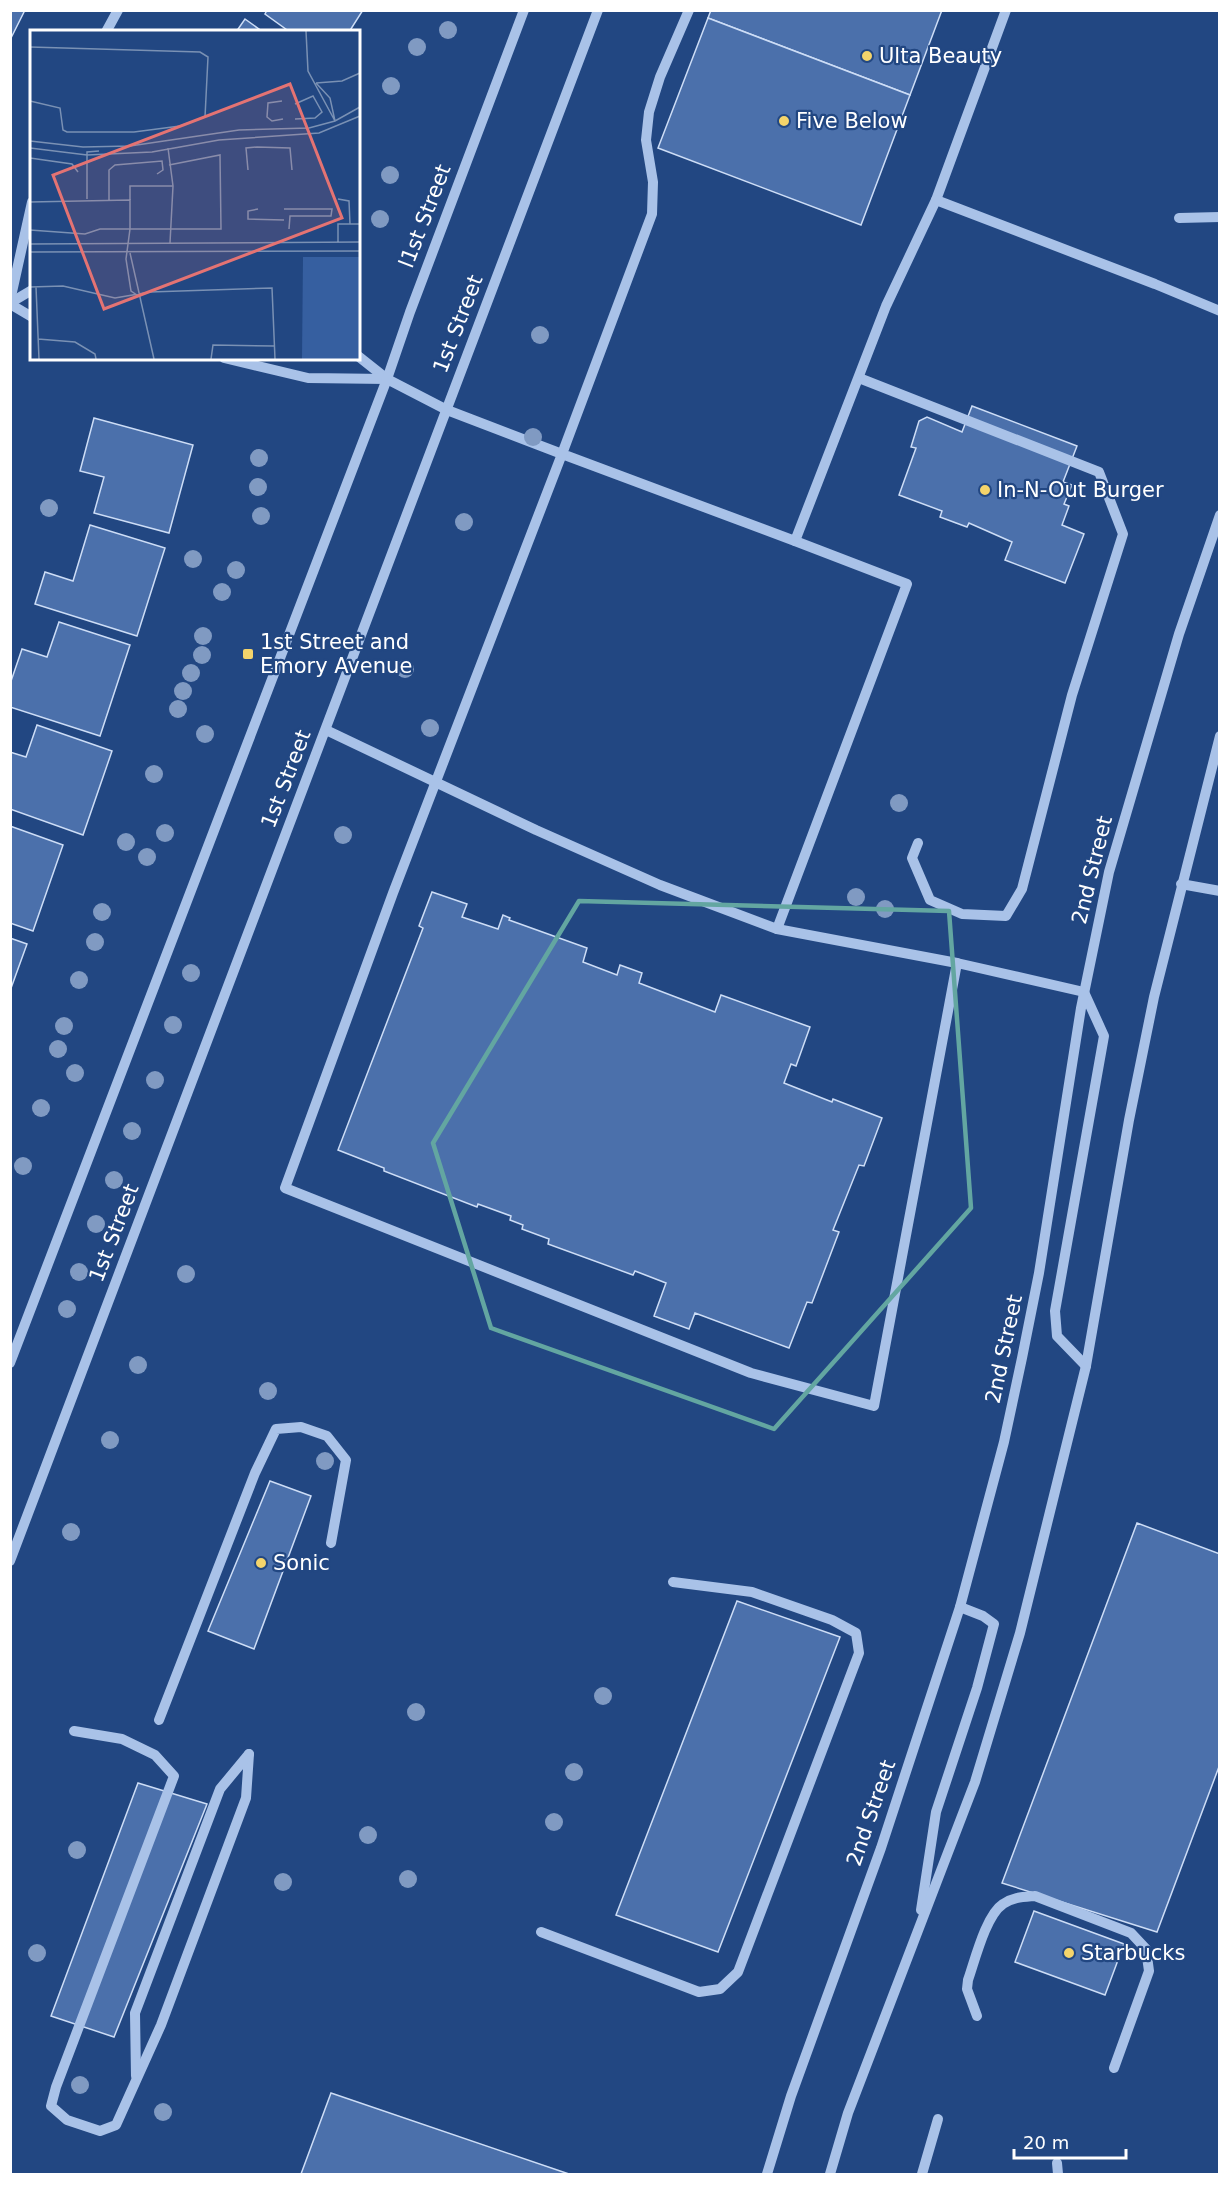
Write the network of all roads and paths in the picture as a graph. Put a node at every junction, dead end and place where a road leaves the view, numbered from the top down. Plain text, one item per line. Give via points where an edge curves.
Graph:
1 (118, 10) edge
2 (524, 10) edge
3 (598, 10) edge
4 (689, 10) edge
5 (1006, 10) edge
6 (107, 30) edge
7 (936, 200) junction
8 (30, 211) edge
9 (1220, 217) edge
10 (1179, 218) dead end
11 (30, 291) edge
12 (10, 303) edge
13 (1220, 310) edge
14 (30, 317) edge
15 (360, 358) edge
16 (232, 360) edge
17 (859, 378) junction
18 (387, 379) junction
19 (447, 410) junction
20 (562, 454) junction
21 (1220, 515) edge
22 (795, 541) junction
23 (326, 730) junction
24 (1220, 736) edge
25 (436, 781) junction
26 (918, 843) dead end
27 (1181, 884) junction
28 (1220, 891) edge
29 (777, 930) junction
30 (957, 963) junction
31 (1084, 992) junction
32 (10, 1363) edge
33 (1086, 1366) junction
34 (331, 1543) dead end
35 (10, 1561) edge
36 (673, 1582) dead end
37 (960, 1606) junction
38 (159, 1720) dead end
39 (74, 1731) dead end
40 (918, 1931) junction
41 (541, 1932) dead end
42 (977, 2016) dead end
43 (1114, 2068) dead end
44 (136, 2079) junction
45 (938, 2119) dead end
46 (767, 2175) edge
47 (830, 2175) edge
48 (921, 2175) edge

1 - 6 street
2 - 18 street, l1st Street
3 - 19 street, 1st Street
4 - 20 street via 649,112 646,140 653,182 652,214
5 - 7 street
7 - 13 street
7 - 17 street via 886,306
8 - 12 street
9 - 10 street
11 - 12 street
12 - 14 street
15 - 18 street
16 - 18 street via 308,378
17 - 22 street
17 - 26 street via 1099,472 1123,534 1072,695 1022,889 1006,916 962,914 930,900 912,858
18 - 19 street
18 - 32 street
19 - 20 street
19 - 23 street, 1st Street
20 - 22 street
20 - 25 street
21 - 31 street, 2nd Street via 1179,634 1109,872
22 - 29 street via 907,584
23 - 25 street
23 - 35 street, 1st Street
24 - 27 street
25 - 29 street via 650,880
25 - 30 street via 285,1188 751,1373 874,1406
27 - 28 street
27 - 33 street via 1129,1120
29 - 30 street
30 - 31 street
31 - 33 street via 1104,1036 1055,1311 1057,1336
31 - 37 street, 2nd Street via 1039,1273 1004,1442
33 - 40 street via 1020,1633 975,1782
34 - 38 street via 346,1460 327,1437 301,1427 276,1429 255,1473
36 - 41 street via 752,1592 832,1620 856,1633 859,1653 738,1972 720,1989 699,1992
37 - 40 street via 994,1624 936,1812
37 - 46 street, 2nd Street
39 - 44 street via 122,1739 155,1755 174,1776 51,2106 67,2120 100,2131 116,2125
40 - 47 street via 848,2113
42 - 43 street via 967,1989 968,1980 987,1927 1004,1903 1035,1896 1131,1933 1146,1949 1149,1971
44 - 44 street via 246,1798 249,1754 220,1788 135,2013
45 - 48 street

